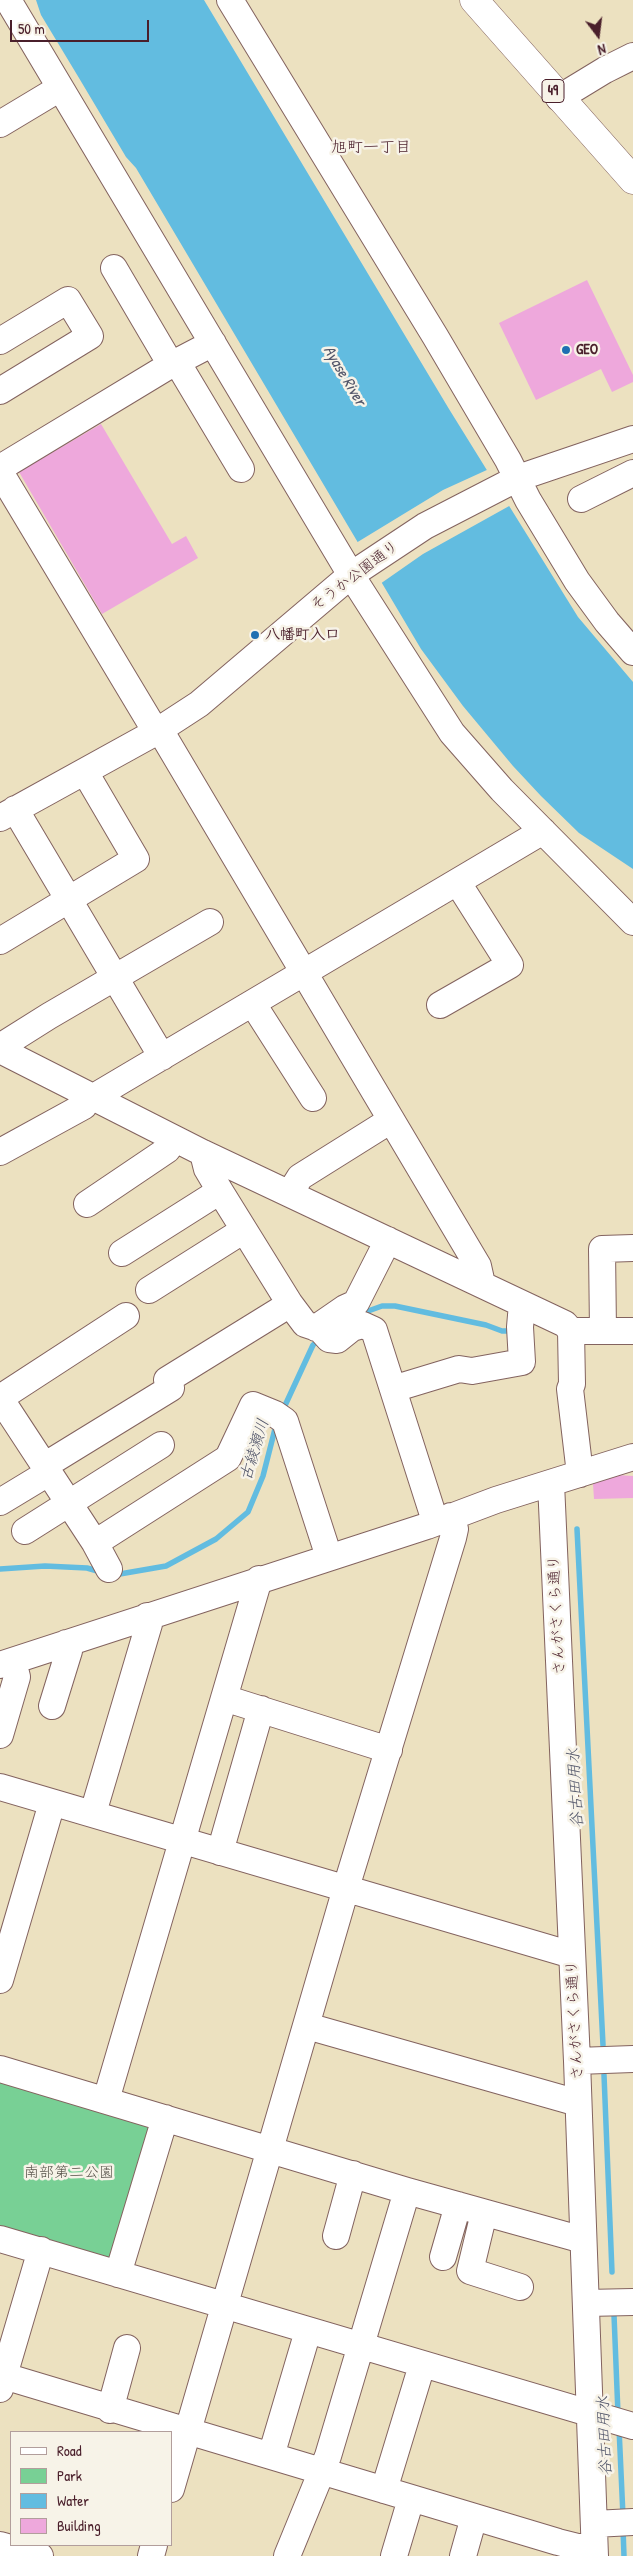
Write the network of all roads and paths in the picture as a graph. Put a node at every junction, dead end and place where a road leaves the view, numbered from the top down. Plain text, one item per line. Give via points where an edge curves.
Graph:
1 (8, 0) edge
2 (230, 0) edge
3 (474, 0) edge
4 (633, 56) edge
5 (60, 88) junction
6 (559, 98) junction
7 (0, 124) edge
8 (633, 180) edge
9 (114, 268) dead end
10 (0, 341) edge
11 (213, 343) junction
12 (174, 363) junction
13 (0, 390) edge
14 (633, 439) edge
15 (241, 469) dead end
16 (0, 470) edge
17 (633, 473) edge
18 (510, 482) junction
19 (581, 499) dead end
20 (355, 572) junction
21 (633, 652) edge
22 (158, 731) junction
23 (85, 772) junction
24 (8, 814) edge
25 (543, 831) junction
26 (458, 883) junction
27 (70, 900) junction
28 (210, 922) dead end
29 (633, 922) edge
30 (0, 941) edge
31 (304, 974) junction
32 (116, 976) junction
33 (253, 1004) junction
34 (440, 1005) dead end
35 (0, 1051) edge
36 (162, 1057) junction
37 (91, 1097) junction
38 (313, 1098) dead end
39 (391, 1120) junction
40 (175, 1139) junction
41 (0, 1152) edge
42 (204, 1154) junction
43 (220, 1191) junction
44 (290, 1193) junction
45 (87, 1204) dead end
46 (244, 1230) junction
47 (388, 1240) junction
48 (633, 1248) edge
49 (122, 1253) dead end
50 (482, 1284) junction
51 (149, 1290) dead end
52 (290, 1304) junction
53 (522, 1304) junction
54 (126, 1316) dead end
55 (571, 1331) junction
56 (603, 1331) junction
57 (633, 1331) edge
58 (322, 1332) junction
59 (393, 1389) junction
60 (0, 1398) edge
61 (161, 1445) dead end
62 (633, 1457) edge
63 (46, 1469) junction
64 (580, 1474) junction
65 (551, 1483) junction
66 (0, 1502) edge
67 (70, 1504) junction
68 (446, 1525) junction
69 (25, 1531) dead end
70 (95, 1544) junction
71 (329, 1557) junction
72 (109, 1570) dead end
73 (259, 1579) junction
74 (147, 1616) junction
75 (66, 1643) junction
76 (7, 1663) edge
77 (224, 1698) junction
78 (52, 1706) dead end
79 (261, 1709) junction
80 (0, 1735) edge
81 (389, 1750) junction
82 (0, 1787) edge
83 (52, 1803) junction
84 (93, 1813) junction
85 (182, 1840) junction
86 (220, 1852) junction
87 (342, 1899) junction
88 (572, 1955) junction
89 (0, 1980) edge
90 (307, 2026) junction
91 (633, 2059) edge
92 (577, 2061) junction
93 (0, 2068) edge
94 (106, 2100) junction
95 (578, 2104) junction
96 (165, 2118) junction
97 (270, 2149) junction
98 (354, 2174) junction
99 (407, 2191) junction
100 (458, 2205) junction
101 (484, 2212) junction
102 (336, 2236) dead end
103 (0, 2239) edge
104 (583, 2240) junction
105 (41, 2250) junction
106 (443, 2257) dead end
107 (118, 2274) junction
108 (520, 2287) dead end
109 (633, 2302) edge
110 (586, 2303) junction
111 (225, 2304) junction
112 (308, 2331) junction
113 (365, 2336) junction
114 (127, 2348) dead end
115 (422, 2365) junction
116 (2, 2383) edge
117 (110, 2410) junction
118 (590, 2412) junction
119 (633, 2426) edge
120 (188, 2432) junction
121 (271, 2456) junction
122 (325, 2464) junction
123 (172, 2486) edge
124 (384, 2490) junction
125 (411, 2499) junction
126 (474, 2517) junction
127 (633, 2522) edge
128 (594, 2542) edge
129 (0, 2545) edge
130 (542, 2547) edge
131 (40, 2556) edge
132 (287, 2556) edge
133 (394, 2556) edge
134 (462, 2556) edge

1 - 5 street
2 - 18 street via 430,328
3 - 6 main road, 49
4 - 6 street
5 - 7 street
5 - 11 street
6 - 8 main road, 49
9 - 12 street
10 - 13 street via 68,300 90,336
11 - 12 street
11 - 20 street
12 - 15 street
12 - 16 street
14 - 18 street, そうか公園通り
16 - 22 street
17 - 19 street
18 - 20 street, そうか公園通り via 426,526
18 - 21 street via 528,500 578,581
20 - 22 street, そうか公園通り via 231,679
20 - 25 street via 452,733
22 - 23 street, そうか公園通り
22 - 31 street
23 - 24 street, そうか公園通り
23 - 27 street via 136,859
24 - 27 street
25 - 26 street
25 - 29 street
26 - 31 street
26 - 34 street via 510,965
27 - 30 street
27 - 32 street
28 - 32 street
31 - 33 street
31 - 39 street
32 - 35 street via 2,1045
32 - 36 street
33 - 36 street
33 - 38 street
35 - 37 street
36 - 37 street
37 - 40 street
37 - 41 street via 84,1106
39 - 44 street via 300,1176
39 - 50 street via 478,1266
40 - 42 street
40 - 45 street via 167,1150
42 - 43 street via 207,1169
42 - 44 street
43 - 46 street
43 - 49 street
44 - 47 street
46 - 51 street
46 - 52 street
47 - 50 street
47 - 58 street via 356,1303
48 - 56 street via 602,1249
50 - 53 street
52 - 58 street via 305,1324
52 - 63 street
53 - 55 street via 565,1324
53 - 59 street via 522,1362 472,1371 459,1369
54 - 60 street
55 - 56 street
55 - 64 street via 570,1389
56 - 57 street
58 - 59 street via 338,1340 352,1328 363,1325 374,1330
59 - 68 street
60 - 63 street
61 - 67 street
62 - 64 street
63 - 66 street
63 - 67 street
64 - 65 street
65 - 68 street
65 - 88 street, さんがさくら通り
67 - 69 street
67 - 70 street
68 - 71 street
68 - 81 street
70 - 71 street via 228,1458 253,1405 292,1419
70 - 72 street
71 - 73 street
73 - 74 street
73 - 77 street
74 - 75 street
74 - 84 street via 149,1624
75 - 76 street
75 - 78 street via 69,1651
76 - 80 street via 17,1678
77 - 79 street
77 - 85 street
79 - 81 street
79 - 86 street
81 - 87 street
82 - 83 street
83 - 84 street
83 - 89 street
84 - 85 street
85 - 86 street
85 - 94 street
86 - 87 street
87 - 88 street
87 - 90 street
88 - 92 street, さんがさくら通り
90 - 95 street
90 - 97 street
91 - 92 street
92 - 95 street, さんがさくら通り
93 - 94 street
94 - 96 street
95 - 104 street, さんがさくら通り
96 - 97 street
96 - 107 street
97 - 98 street
97 - 111 street
98 - 99 street
98 - 102 street
99 - 100 street
99 - 113 street
100 - 101 street
100 - 106 street
101 - 104 street
101 - 108 street via 470,2272
103 - 105 street
104 - 110 street, さんがさくら通り
105 - 107 street
105 - 116 street
107 - 111 street
109 - 110 street
110 - 118 street, さんがさくら通り
111 - 112 street
111 - 120 street
112 - 113 street
112 - 121 street
113 - 115 street
113 - 122 street
114 - 117 street
115 - 118 street
115 - 124 street
116 - 117 street
117 - 120 street
118 - 119 street
118 - 128 street, さんがさくら通り
120 - 121 street
120 - 123 street
121 - 122 street
122 - 124 street
122 - 132 street
124 - 125 street
125 - 126 street
125 - 133 street
126 - 130 street
126 - 134 street
127 - 128 street
128 - 130 street via 578,2547
129 - 131 street

